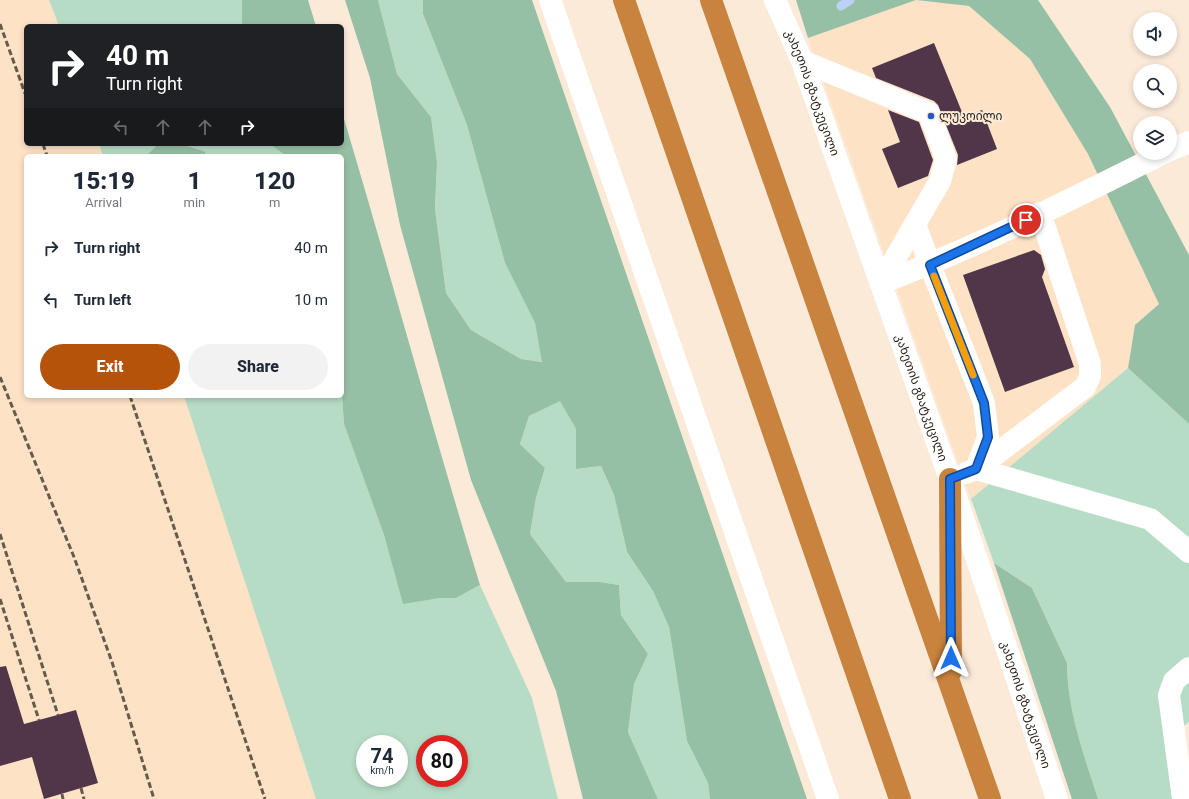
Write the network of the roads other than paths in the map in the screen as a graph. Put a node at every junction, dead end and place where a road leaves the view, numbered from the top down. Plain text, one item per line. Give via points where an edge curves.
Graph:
1 (550, 0) edge
2 (624, 0) edge
3 (711, 0) edge
4 (775, 0) edge
5 (802, 61) junction
6 (1189, 142) edge
7 (1177, 147) edge
8 (1150, 160) edge
9 (1040, 213) junction
10 (915, 224) junction
11 (930, 265) junction
12 (881, 283) junction
13 (976, 469) junction
14 (950, 479) junction
15 (1189, 552) edge
16 (1189, 668) edge
17 (951, 688) junction
18 (828, 799) edge
19 (900, 799) edge
20 (990, 799) edge
21 (1057, 799) edge
22 (1183, 799) edge

1 - 18 street
2 - 19 highway
3 - 17 highway
4 - 5 street, კახეთის გზატკეცილი
5 - 10 street via 929,113 946,159 940,181
5 - 12 street, კახეთის გზატკეცილი
6 - 7 street
8 - 9 street
9 - 11 street
9 - 13 street via 1090,364 1090,376 1085,387
10 - 11 street
10 - 12 street
11 - 12 street
11 - 13 street via 984,403 988,437
12 - 14 street, კახეთის გზატკეცილი
13 - 14 street
13 - 15 street via 1150,519
14 - 17 highway
14 - 21 street, კახეთის გზატკეცილი
16 - 22 street via 1174,681 1169,695
17 - 20 highway

